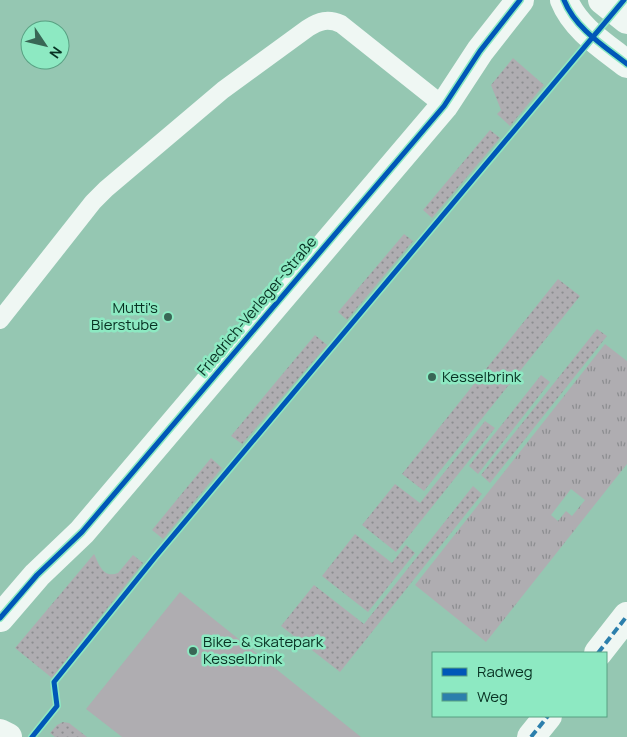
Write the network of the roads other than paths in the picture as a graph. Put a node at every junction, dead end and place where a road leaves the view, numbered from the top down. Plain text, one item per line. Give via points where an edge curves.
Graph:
1 (520, 0) edge
2 (564, 0) edge
3 (602, 0) edge
4 (627, 20) edge
5 (627, 64) edge
6 (444, 106) junction
7 (0, 320) edge
8 (627, 616) edge
9 (0, 618) edge
10 (599, 652) edge
11 (547, 717) edge
12 (0, 733) edge
13 (8, 737) edge
14 (531, 737) edge

1 - 6 street, Friedrich-Verleger-Straße via 480,51
2 - 5 street via 583,28
3 - 4 street
6 - 7 lane via 341,24 328,20 317,22 223,90 106,189
6 - 9 street, Friedrich-Verleger-Straße via 82,532 37,574
8 - 10 street
11 - 14 street
12 - 13 street

